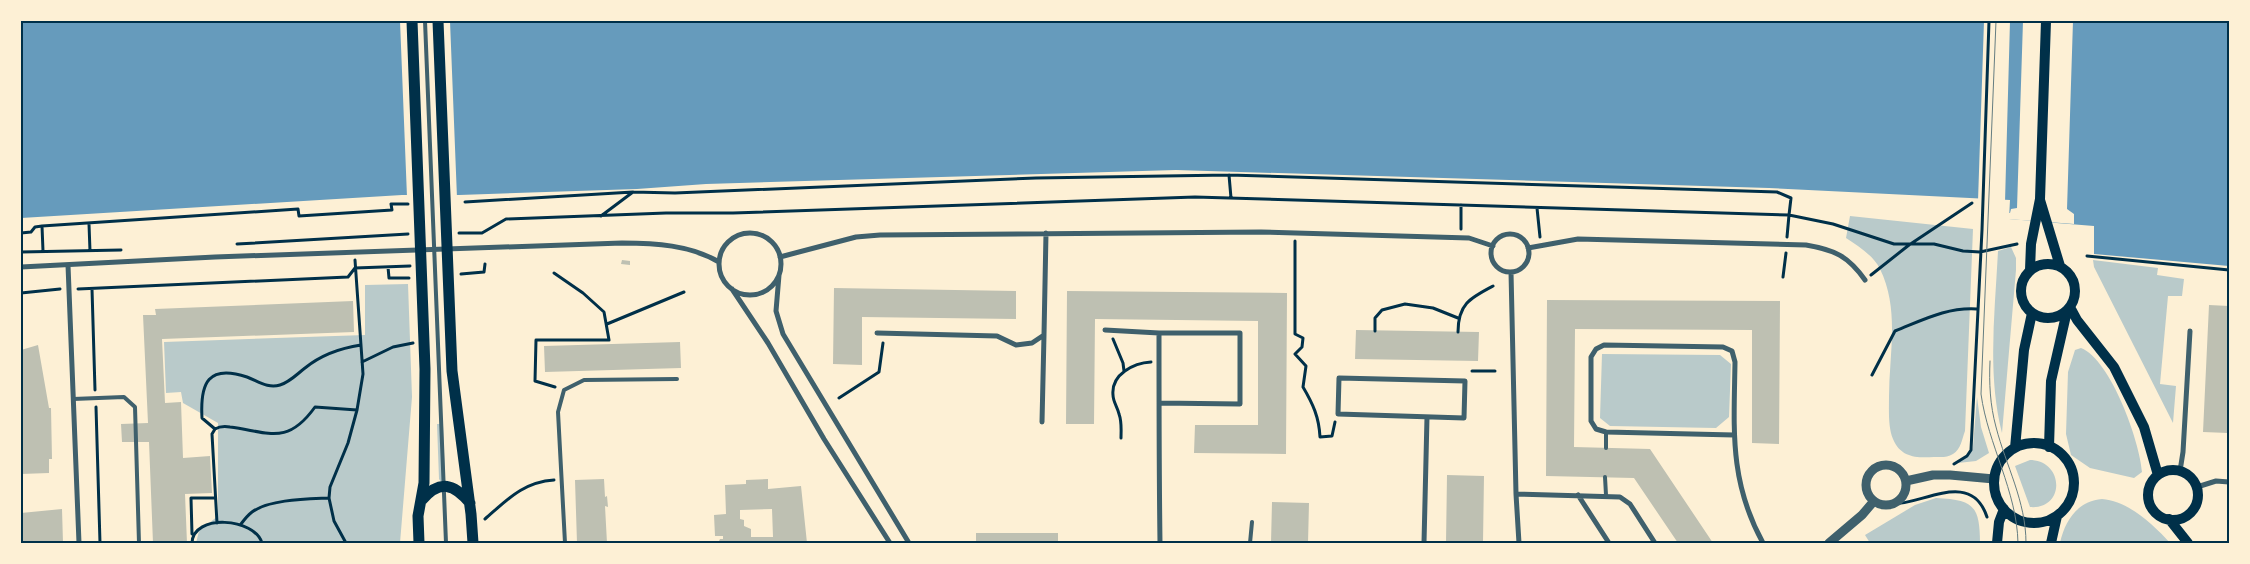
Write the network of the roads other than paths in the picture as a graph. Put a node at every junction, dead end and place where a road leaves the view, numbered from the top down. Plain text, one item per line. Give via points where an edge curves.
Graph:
1 (412, 21) edge
2 (425, 21) edge
3 (438, 21) edge
4 (2046, 21) edge
5 (2040, 199) junction
6 (1046, 233) junction
7 (1493, 246) junction
8 (1528, 248) junction
9 (780, 258) junction
10 (719, 262) junction
11 (68, 265) junction
12 (2060, 266) junction
13 (21, 268) edge
14 (2030, 270) junction
15 (1511, 272) junction
16 (779, 275) junction
17 (1865, 280) road end
18 (732, 289) junction
19 (442, 292) junction
20 (2068, 309) junction
21 (2032, 313) junction
22 (1108, 331) road end
23 (2190, 331) dead end
24 (877, 333) dead end
25 (1159, 333) junction
26 (1044, 335) junction
27 (678, 379) dead end
28 (73, 399) junction
29 (1159, 403) junction
30 (1427, 417) junction
31 (1042, 422) dead end
32 (1606, 432) junction
33 (1734, 435) junction
34 (2049, 447) junction
35 (1606, 448) dead end
36 (2015, 448) junction
37 (2180, 471) junction
38 (2158, 475) junction
39 (1606, 477) dead end
40 (1994, 478) junction
41 (1906, 481) junction
42 (2229, 482) edge
43 (443, 487) junction
44 (2197, 487) junction
45 (1516, 494) junction
46 (1578, 495) junction
47 (1606, 495) junction
48 (422, 500) junction
49 (1874, 501) junction
50 (470, 503) junction
51 (2004, 509) junction
52 (2057, 516) junction
53 (2169, 519) junction
54 (1252, 522) dead end
55 (79, 543) edge
56 (139, 543) edge
57 (419, 543) edge
58 (446, 543) edge
59 (473, 543) edge
60 (565, 543) edge
61 (890, 543) edge
62 (909, 543) edge
63 (1160, 543) edge
64 (1250, 543) edge
65 (1424, 543) edge
66 (1519, 543) edge
67 (1609, 543) edge
68 (1655, 543) edge
69 (1764, 543) edge
70 (1829, 543) edge
71 (1997, 543) edge
72 (2051, 543) edge
73 (2188, 543) edge

1 - 48 main road via 424,342
2 - 19 lane
3 - 19 main road via 448,275
4 - 5 main road
5 - 12 main road
5 - 14 main road via 2031,244
6 - 7 street via 1295,233 1460,238 1475,239
6 - 9 street via 872,236
6 - 26 street
7 - 8 street via 1508,235 1520,238
7 - 15 street via 1495,264
8 - 15 street via 1525,264
8 - 17 street via 1578,239 1786,244 1835,252 1856,267
9 - 10 street via 776,247 767,238 745,233 725,245
9 - 16 street
10 - 11 street via 707,254 653,243 393,250
10 - 18 street via 722,277
11 - 13 street
11 - 28 street
12 - 14 main road via 2043,264
12 - 20 main road via 2070,274 2075,285 2075,296
14 - 21 main road via 2021,289 2023,302
15 - 45 street
16 - 18 street via 768,289 759,294 748,295
16 - 62 street via 776,311 783,334
18 - 61 street
19 - 43 lane
19 - 50 main road
20 - 21 main road via 2050,318
20 - 34 main road via 2051,380
20 - 38 main road via 2114,367 2144,427
21 - 36 main road via 2024,350
22 - 25 street
23 - 37 street via 2184,452
24 - 26 street via 997,336 1016,345 1032,343
25 - 29 street
25 - 29 street via 1240,333 1240,404
26 - 31 street
27 - 60 lane via 584,380 564,390 558,412
28 - 55 street
28 - 56 lane via 124,397 135,407
29 - 63 street
30 - 30 street via 1464,418 1464,381 1339,378 1338,414
30 - 65 street
32 - 33 street
32 - 33 street via 1596,429 1591,421 1591,357 1596,349 1604,345 1723,347 1732,351 1736,362
32 - 35 lane
33 - 69 street via 1742,497
34 - 36 main road via 2030,444
34 - 52 main road via 2066,460 2074,481 2070,500
36 - 40 main road via 2002,459
37 - 38 main road via 2168,470
37 - 44 main road
38 - 53 main road via 2150,485 2149,501 2156,513
39 - 47 lane
40 - 41 street via 1950,475
40 - 51 main road via 1997,498
41 - 49 street via 1904,494 1898,501 1890,504
41 - 49 street via 1901,471 1892,466 1874,469 1866,485
42 - 44 street via 2216,481
43 - 48 main road via 429,492
43 - 50 main road via 460,490
43 - 58 lane
44 - 53 main road via 2193,510 2183,518
45 - 46 street
45 - 66 street
46 - 47 street
46 - 67 street
47 - 68 street via 1620,497 1630,504
48 - 57 main road via 418,516
49 - 70 street
50 - 59 main road
51 - 52 main road via 2016,518 2034,523
51 - 71 main road
52 - 72 main road
53 - 73 main road
54 - 64 lane

